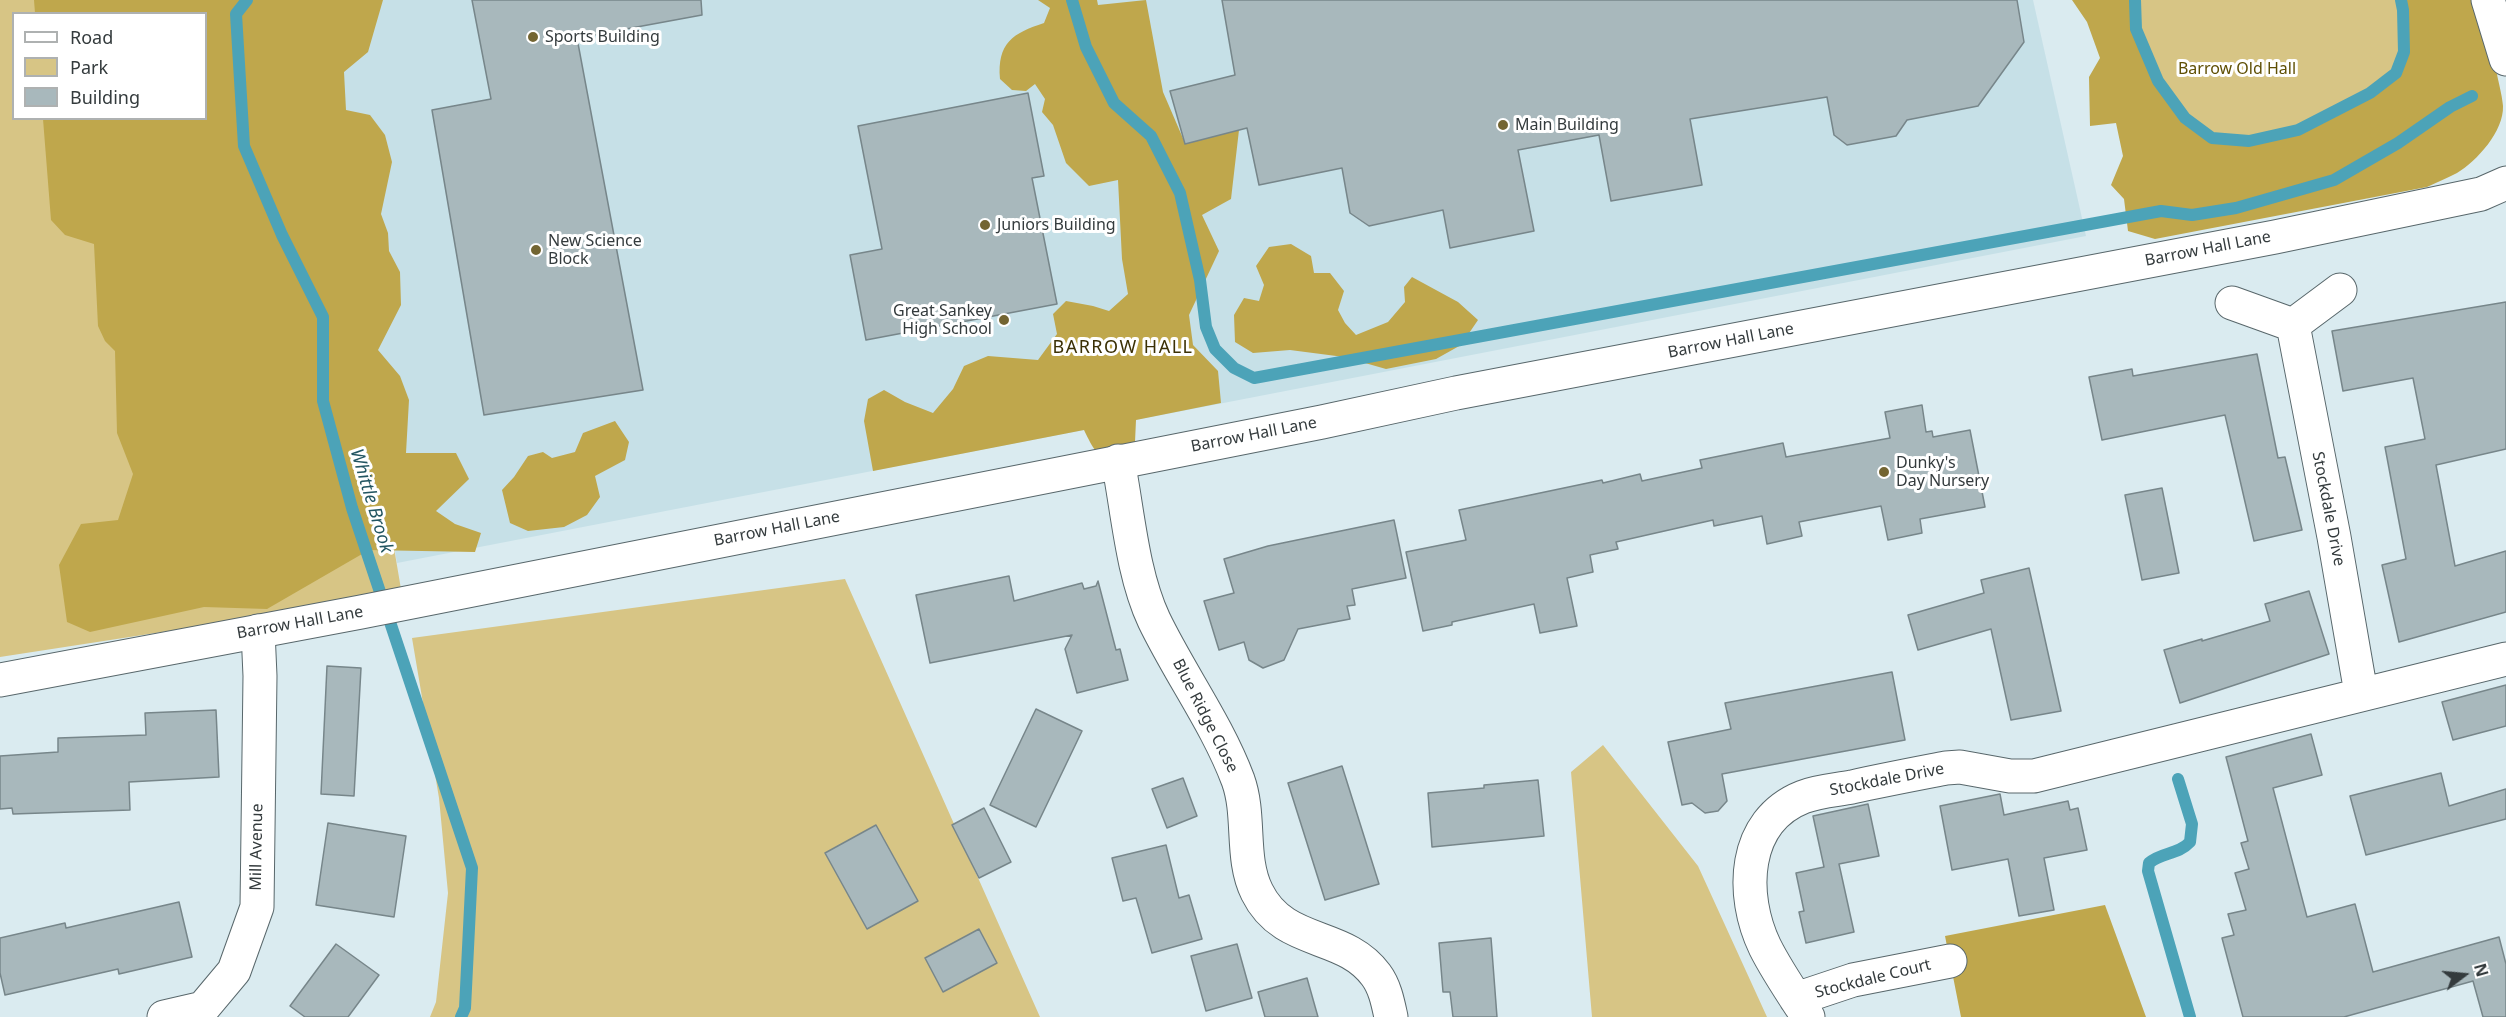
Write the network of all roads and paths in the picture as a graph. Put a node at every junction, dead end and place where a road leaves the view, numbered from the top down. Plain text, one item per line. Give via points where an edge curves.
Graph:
1 (2488, 0) edge
2 (2506, 59) edge
3 (2506, 183) edge
4 (2340, 290) dead end
5 (2232, 303) dead end
6 (2293, 326) junction
7 (1118, 461) junction
8 (258, 631) junction
9 (2506, 659) edge
10 (0, 680) edge
11 (2361, 693) junction
12 (1950, 961) dead end
13 (1802, 1008) edge
14 (164, 1017) edge
15 (1391, 1017) edge

1 - 2 street
3 - 7 street, Barrow Hall Lane via 2481,194 2286,234
4 - 6 street
5 - 6 street
6 - 11 street, Stockdale Drive
7 - 8 street, Barrow Hall Lane
7 - 15 street, Blue Ridge Close via 1139,577 1153,618 1228,755 1239,783 1249,870 1256,891 1285,924 1361,959 1377,975
8 - 10 street, Barrow Hall Lane
8 - 14 street, Mill Avenue via 256,907 234,971 203,1008
9 - 11 street, Stockdale Drive
11 - 13 street, Stockdale Drive via 2034,776 1946,768 1803,797 1788,805 1774,815 1756,842 1750,885 1765,945
12 - 13 street, Stockdale Court via 1853,981

